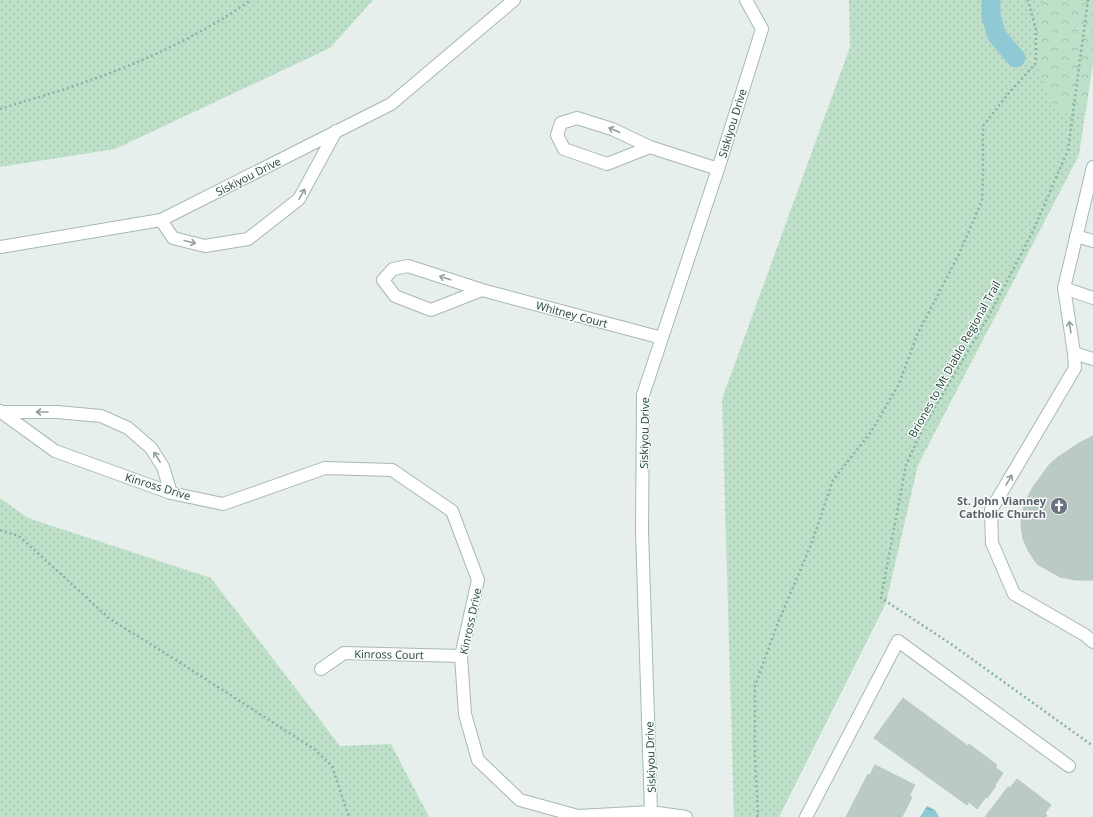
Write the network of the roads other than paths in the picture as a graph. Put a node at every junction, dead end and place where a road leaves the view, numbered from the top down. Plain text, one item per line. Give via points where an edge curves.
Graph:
1 (514, 0) edge
2 (746, 0) edge
3 (336, 132) junction
4 (650, 147) junction
5 (1093, 167) edge
6 (718, 169) junction
7 (161, 220) junction
8 (1076, 236) junction
9 (1093, 241) edge
10 (0, 247) edge
11 (1064, 288) junction
12 (482, 290) junction
13 (1093, 298) edge
14 (662, 338) junction
15 (1074, 353) junction
16 (1093, 359) edge
17 (1, 412) edge
18 (171, 493) junction
19 (1093, 642) edge
20 (461, 656) junction
21 (320, 669) dead end
22 (1069, 766) dead end
23 (651, 814) edge
24 (686, 817) edge
25 (806, 817) edge

1 - 3 street, Siskiyou Drive via 391,104
2 - 6 street, Siskiyou Drive via 762,29
3 - 7 street, Siskiyou Drive
7 -> 3 street via 173,238 205,246 248,239 299,199
4 -> 4 street via 612,129 577,118 561,123 557,135 564,149 607,164
4 - 6 street
5 - 8 street
6 - 14 street, Siskiyou Drive
7 - 10 street, Siskiyou Drive
8 - 9 street
8 - 11 street
11 - 13 street
15 -> 11 street
12 -> 12 street, Whitney Court via 408,266 393,269 383,280 395,296 431,310
12 - 14 street, Whitney Court
14 - 23 street, Siskiyou Drive via 643,396 642,531
15 - 16 street
19 -> 15 street via 1014,594 992,543 991,510 1075,368
17 - 18 street, Kinross Drive via 55,451
18 -> 17 street via 164,467 151,448 128,428 101,416 57,412
18 - 20 street, Kinross Drive via 223,504 325,468 392,470 452,511 478,580
20 - 21 street, Kinross Court via 344,653
20 - 23 street, Kinross Drive via 465,714 478,760 520,800 578,816
22 - 25 street via 898,641
23 - 24 street, Kinross Drive

